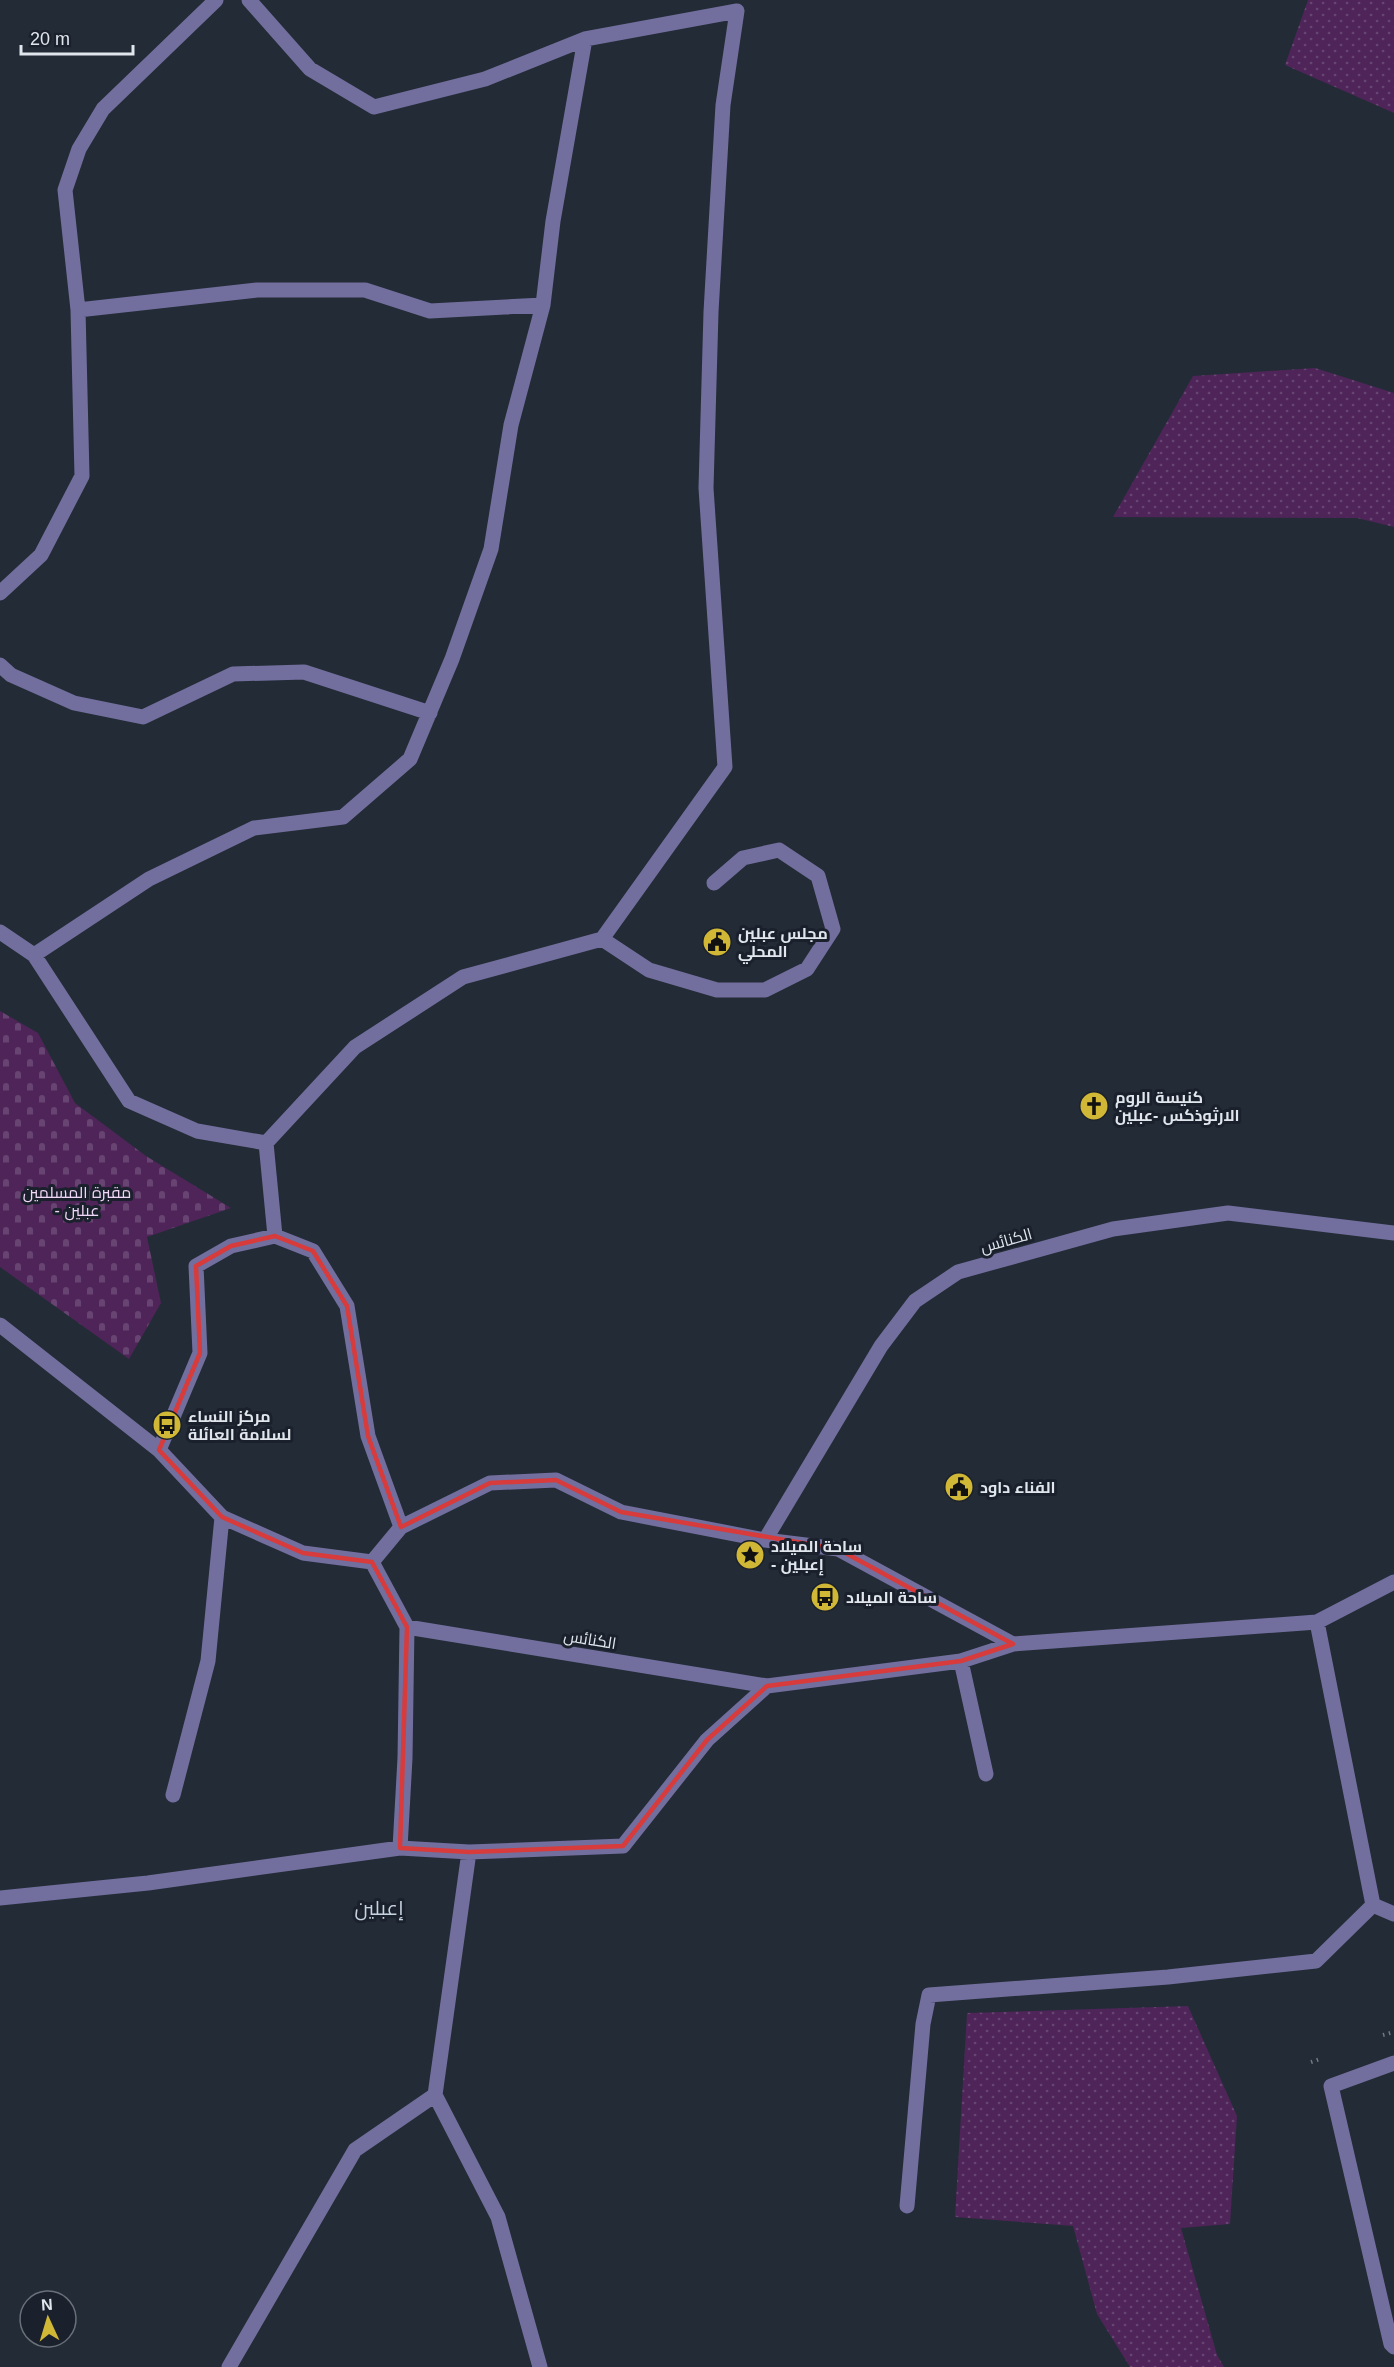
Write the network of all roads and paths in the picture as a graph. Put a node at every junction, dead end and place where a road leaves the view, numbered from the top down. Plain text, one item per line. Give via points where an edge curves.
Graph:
1 (216, 0) edge
2 (249, 0) edge
3 (739, 6) edge
4 (585, 39) junction
5 (543, 305) junction
6 (78, 310) junction
7 (0, 593) edge
8 (0, 665) edge
9 (430, 713) junction
10 (714, 883) dead end
11 (0, 932) edge
12 (602, 939) junction
13 (34, 955) junction
14 (266, 1143) junction
15 (1394, 1233) edge
16 (275, 1236) junction
17 (0, 1324) edge
18 (159, 1450) junction
19 (222, 1517) junction
20 (401, 1527) junction
21 (765, 1540) junction
22 (372, 1562) junction
23 (1394, 1582) edge
24 (1317, 1622) junction
25 (407, 1627) junction
26 (1013, 1644) junction
27 (961, 1661) junction
28 (767, 1686) junction
29 (986, 1774) dead end
30 (173, 1794) dead end
31 (400, 1848) junction
32 (469, 1852) junction
33 (0, 1898) edge
34 (1373, 1905) junction
35 (1394, 1914) edge
36 (1394, 2062) edge
37 (435, 2095) junction
38 (907, 2206) dead end
39 (1394, 2347) edge
40 (229, 2367) edge
41 (540, 2367) edge

1 - 6 street via 103,109 79,149 65,190
2 - 4 street via 310,69 374,107 485,79
3 - 4 street
3 - 12 street via 723,105 706,488 725,767
4 - 5 street via 553,221
5 - 6 street via 430,311 365,290 257,290
5 - 9 street via 510,425 491,549
6 - 7 street via 82,476 41,555
8 - 9 street via 11,675 74,703 143,717 233,674 304,672
9 - 13 street via 410,759 343,817 254,828 149,879
10 - 12 street via 743,858 779,850 818,876 833,929 807,969 765,990 717,990 649,970
11 - 13 street
12 - 14 street via 463,977 355,1047
13 - 14 street via 129,1101 197,1131
14 - 16 street
15 - 21 street, الكنائس via 1228,1213 1113,1229 958,1272 915,1301 881,1346
16 - 18 street via 231,1246 196,1266 200,1353
16 - 20 street via 313,1251 347,1305 368,1436
17 - 18 street
18 - 19 street
19 - 22 street via 303,1553
19 - 30 street via 207,1661
20 - 21 street via 490,1483 556,1480 621,1512
20 - 22 street
21 - 26 street via 838,1549
22 - 25 street
23 - 24 street
24 - 26 street, الكنائس
24 - 34 street
25 - 28 street, الكنائس
25 - 31 street
26 - 27 street, الكنائس
27 - 28 street, الكنائس
27 - 29 street
28 - 32 street via 707,1740 623,1846
31 - 32 street
31 - 33 street via 148,1883
32 - 37 street
34 - 35 street
34 - 38 street via 1316,1961 929,1995
36 - 39 street via 1331,2086
37 - 40 street via 355,2150
37 - 41 street via 498,2217

